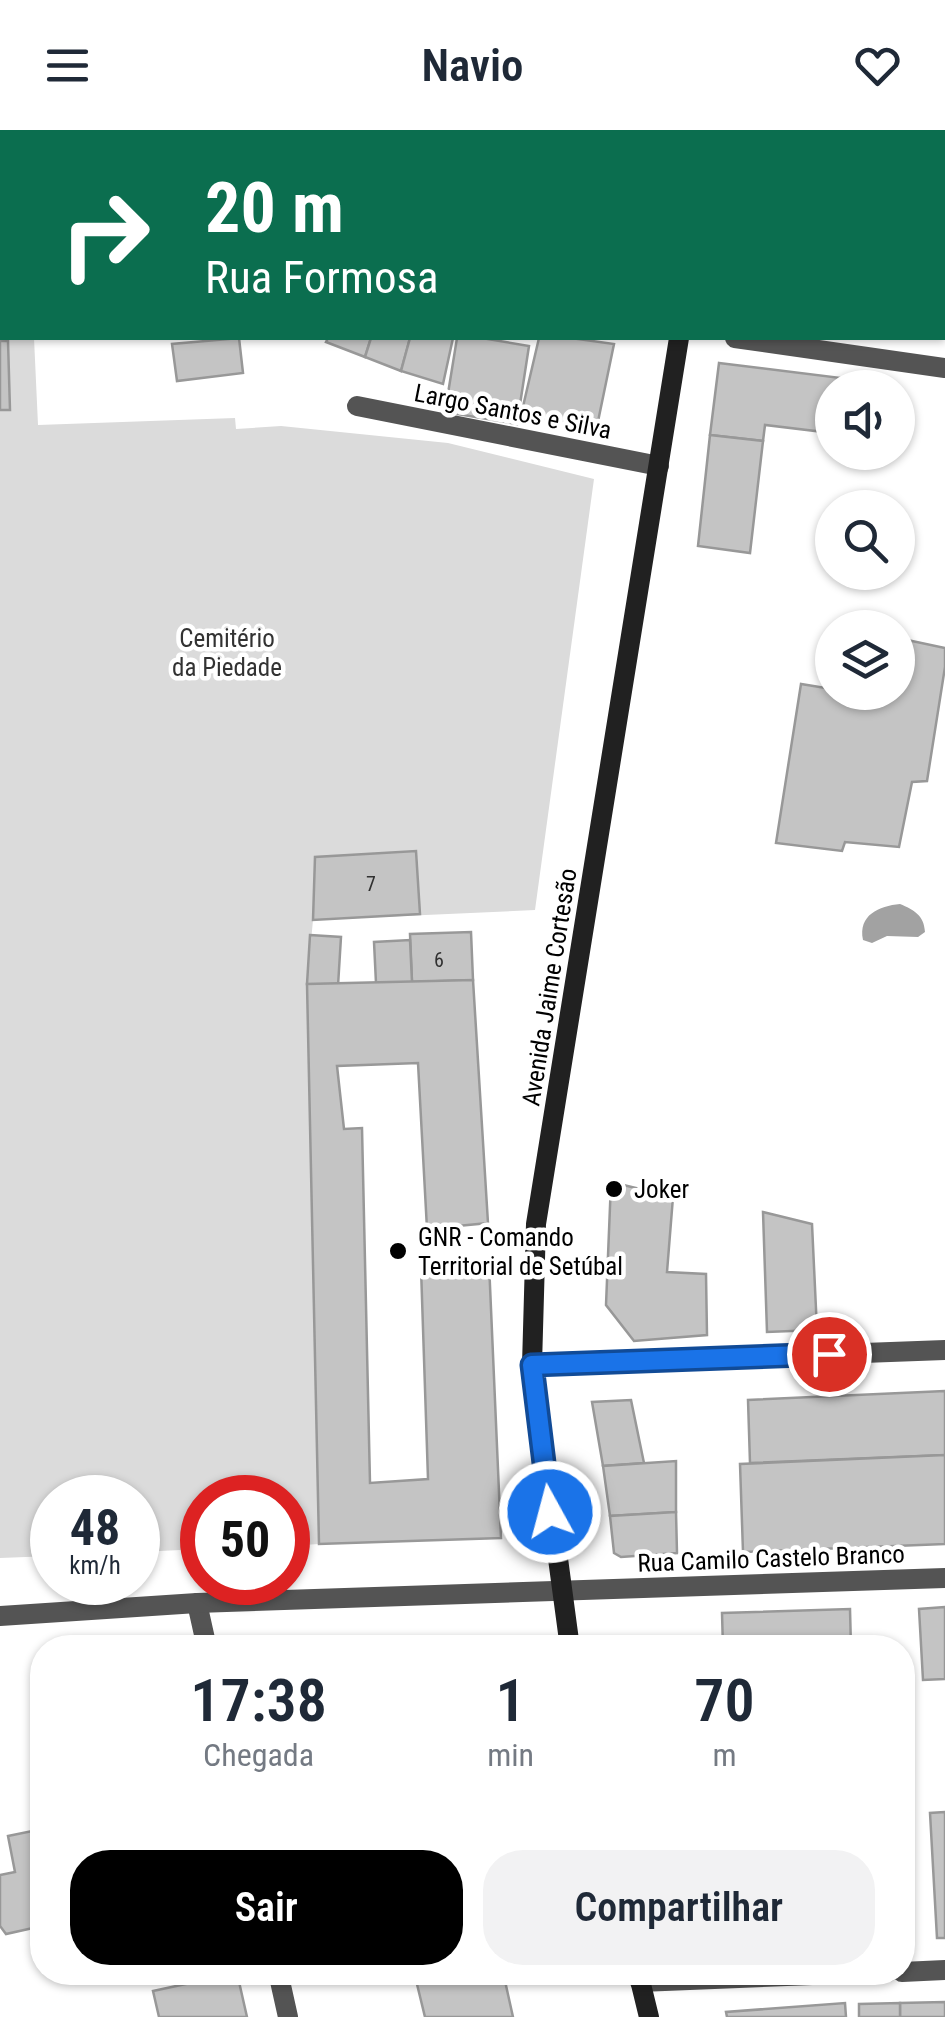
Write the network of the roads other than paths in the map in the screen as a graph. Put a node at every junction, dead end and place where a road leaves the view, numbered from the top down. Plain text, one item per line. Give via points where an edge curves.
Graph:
1 (679, 340) edge
2 (750, 340) edge
3 (945, 368) edge
4 (356, 406) dead end
5 (659, 466) junction
6 (945, 1350) edge
7 (532, 1365) junction
8 (945, 1578) edge
9 (561, 1591) junction
10 (310, 1599) edge
11 (180, 1604) edge
12 (197, 1605) edge
13 (0, 1616) edge
14 (204, 1635) edge
15 (568, 1635) edge
16 (945, 1970) edge
17 (915, 1971) edge
18 (281, 1985) edge
19 (641, 1985) edge
20 (288, 2017) edge
21 (648, 2017) edge

1 - 5 main road, Avenida Jaime Cortesão
2 - 3 street
4 - 5 street, Largo Santos e Silva
5 - 7 main road, Avenida Jaime Cortesão via 536,1224
6 - 7 street
7 - 9 main road, Avenida Jaime Cortesão
8 - 9 street, Rua Camilo Castelo Branco
9 - 10 street, Rua Camilo Castelo Branco
9 - 15 main road, Avenida Jaime Cortesão
11 - 13 street, Rua Camilo Castelo Branco
12 - 14 street
16 - 17 street
18 - 20 street
19 - 21 main road

